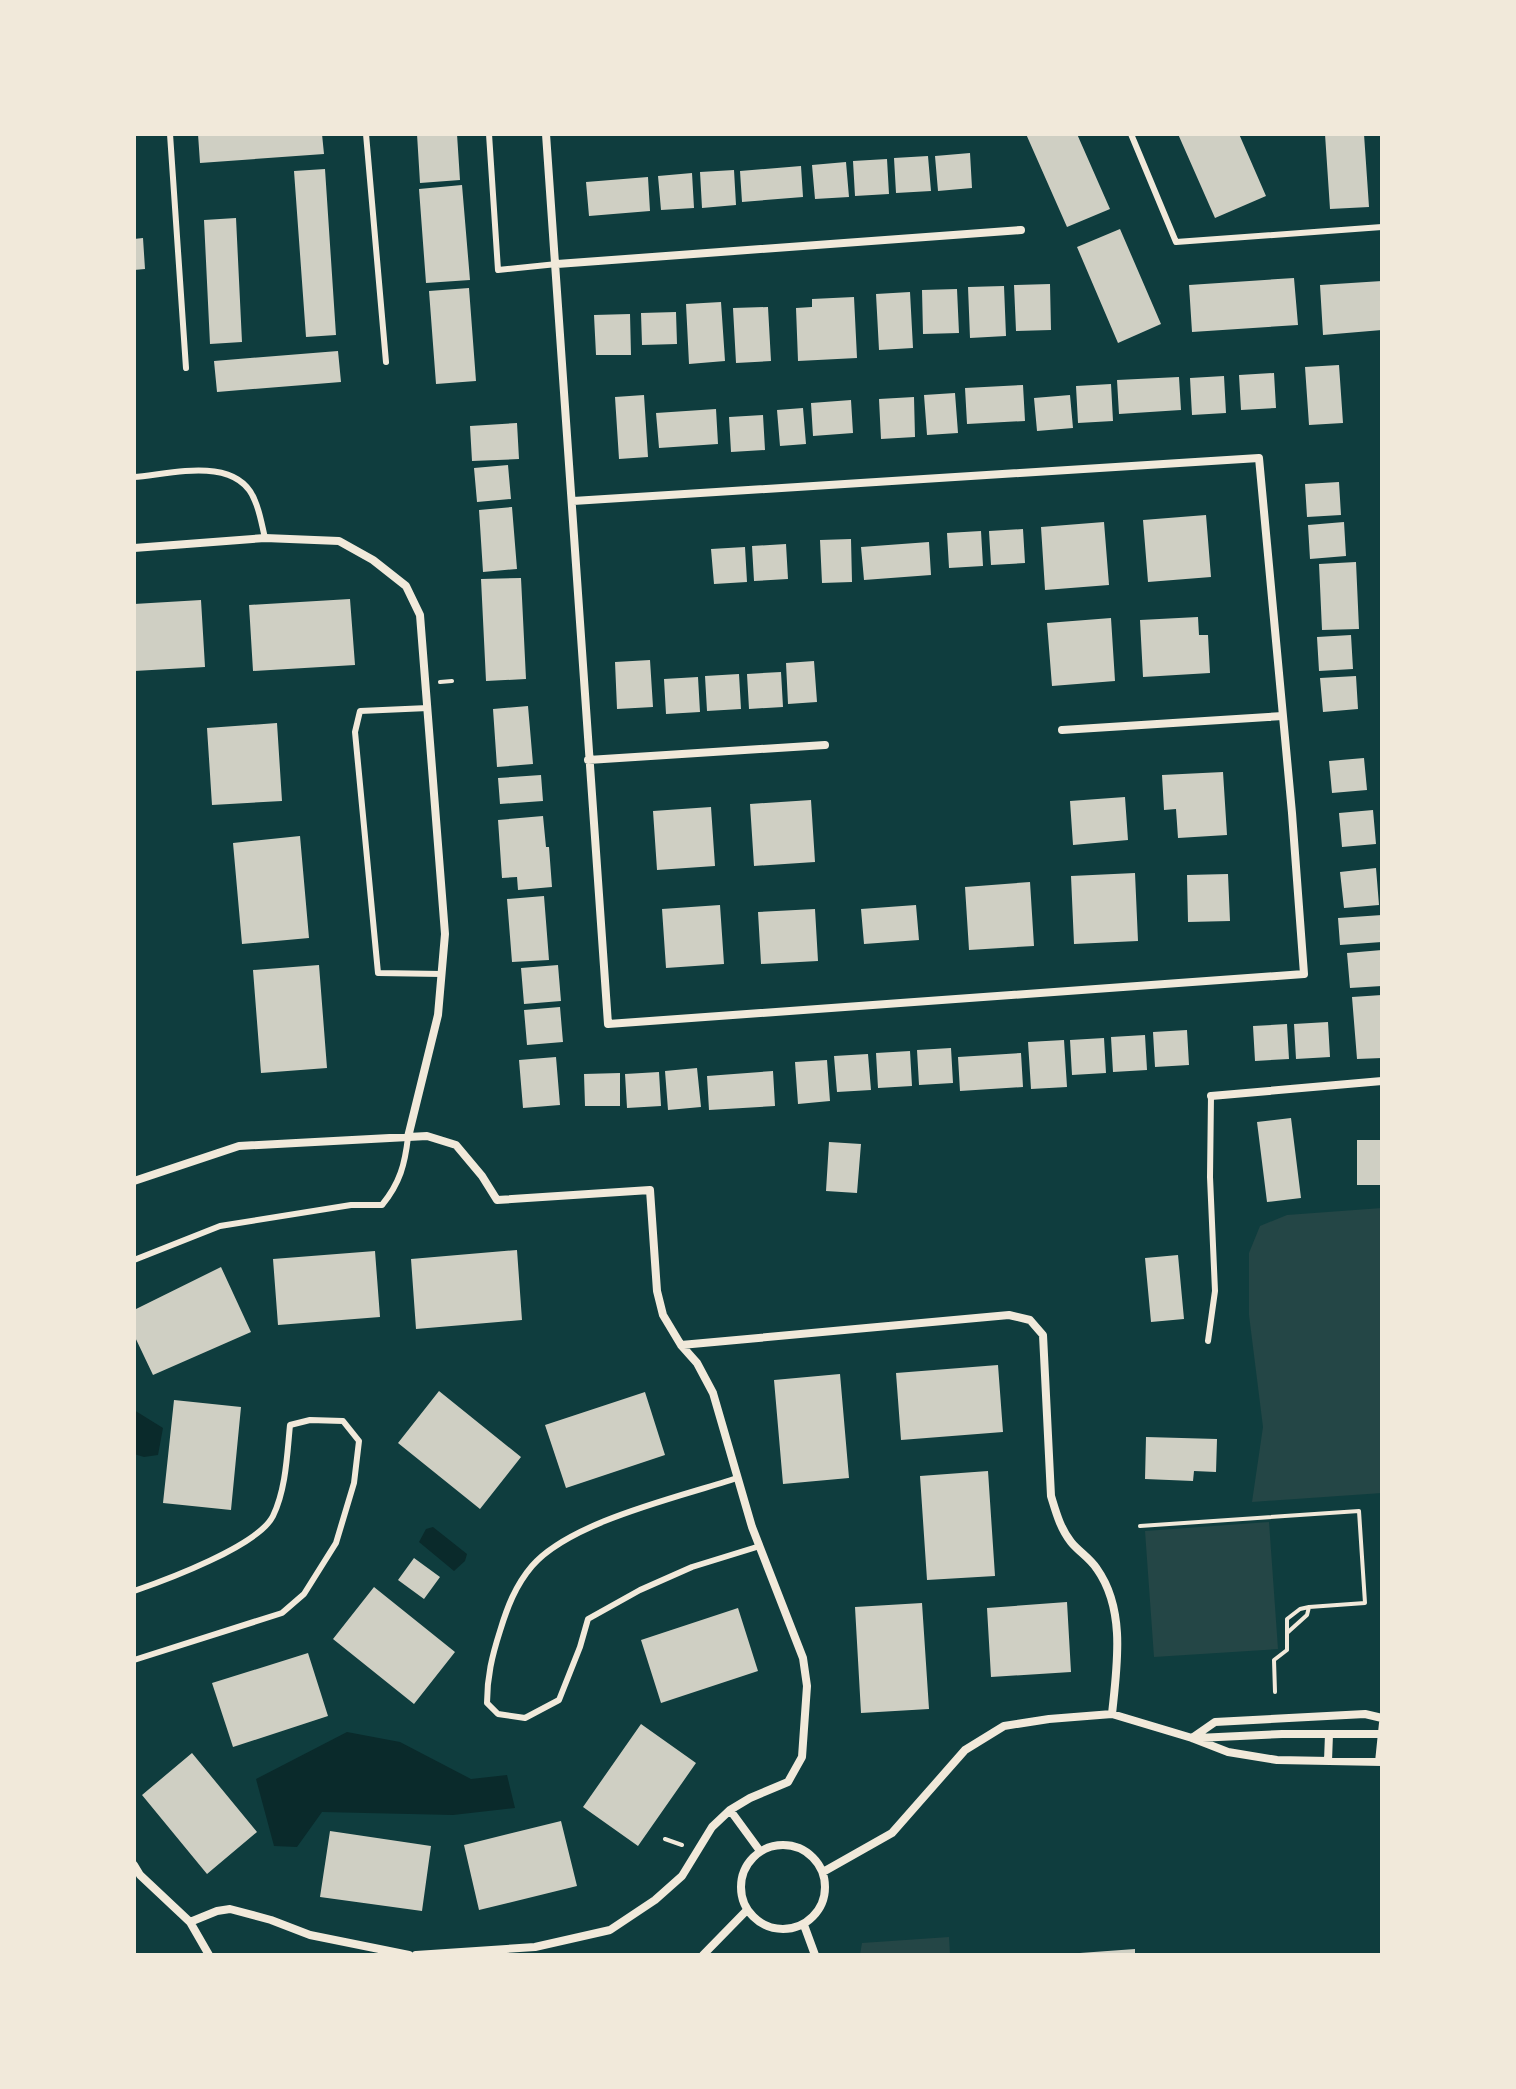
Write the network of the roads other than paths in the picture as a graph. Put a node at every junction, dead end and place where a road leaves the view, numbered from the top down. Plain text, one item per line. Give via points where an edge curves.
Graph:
1 (170, 134) edge
2 (366, 134) edge
3 (489, 134) edge
4 (546, 134) edge
5 (1131, 134) edge
6 (1382, 227) edge
7 (1021, 230) dead end
8 (557, 264) junction
9 (386, 362) dead end
10 (186, 368) dead end
11 (134, 477) edge
12 (573, 501) junction
13 (265, 538) junction
14 (134, 548) edge
15 (428, 708) junction
16 (1283, 716) junction
17 (1062, 730) dead end
18 (825, 745) dead end
19 (588, 760) junction
20 (442, 974) junction
21 (1382, 1081) edge
22 (1211, 1096) joint
23 (408, 1137) junction
24 (134, 1181) edge
25 (134, 1260) edge
26 (1208, 1341) dead end
27 (681, 1345) junction
28 (737, 1478) junction
29 (760, 1546) junction
30 (134, 1591) edge
31 (134, 1660) edge
32 (1112, 1714) junction
33 (1382, 1720) edge
34 (1329, 1734) junction
35 (1382, 1734) edge
36 (1192, 1738) junction
37 (1328, 1761) junction
38 (1380, 1762) edge
39 (730, 1810) junction
40 (760, 1851) junction
41 (134, 1865) edge
42 (823, 1872) junction
43 (747, 1910) junction
44 (190, 1922) junction
45 (804, 1925) junction
46 (209, 1955) edge
47 (409, 1955) edge
48 (416, 1955) edge
49 (703, 1955) edge
50 (815, 1955) edge

1 - 10 lane
2 - 9 lane
3 - 8 lane via 498,270
4 - 8 street
5 - 6 lane via 1176,242
7 - 8 street
8 - 12 street
11 - 13 lane via 219,470 242,481 255,498
12 - 16 street via 1259,458
12 - 19 street
13 - 14 street
13 - 15 street via 339,541 406,586 420,615
15 - 20 street via 445,934
15 - 20 lane via 360,711 355,732 378,973
16 - 17 street
16 - 19 street via 1304,974 608,1024
18 - 19 street
20 - 23 street via 438,1015
21 - 22 street
22 - 26 lane via 1215,1291
23 - 24 street via 239,1146
23 - 25 lane via 405,1165 382,1205 220,1226
23 - 27 street via 427,1136 456,1145 497,1200 650,1190 657,1291 663,1315
27 - 28 street via 713,1393
27 - 32 street via 1009,1315 1030,1320 1043,1335 1051,1496 1058,1521 1097,1568 1114,1605 1117,1669
28 - 29 street
28 - 29 lane via 620,1516 558,1543 532,1566 506,1612 487,1677 487,1703 498,1714 525,1718 559,1700 588,1619 692,1567
29 - 39 street via 803,1658 807,1722 802,1757 788,1782
30 - 31 lane via 176,1577 249,1539 272,1518 286,1468 290,1425 343,1421 359,1441 354,1483 336,1543 304,1594 282,1613
32 - 36 street
32 - 42 street via 1004,1726 965,1750 892,1833
33 - 35 lane
33 - 36 street via 1365,1714 1215,1722
34 - 35 street
34 - 36 street
34 - 37 street
35 - 38 lane
36 - 37 street via 1228,1752
37 - 38 street
39 - 40 street
39 - 48 street via 712,1827 682,1876 610,1930 535,1947
40 - 42 street via 790,1845 816,1859
40 - 43 street via 742,1875
41 - 44 street
42 - 45 street via 824,1901
43 - 45 street via 770,1928
43 - 49 street
44 - 46 street
44 - 47 street via 230,1909 310,1935
45 - 50 street

